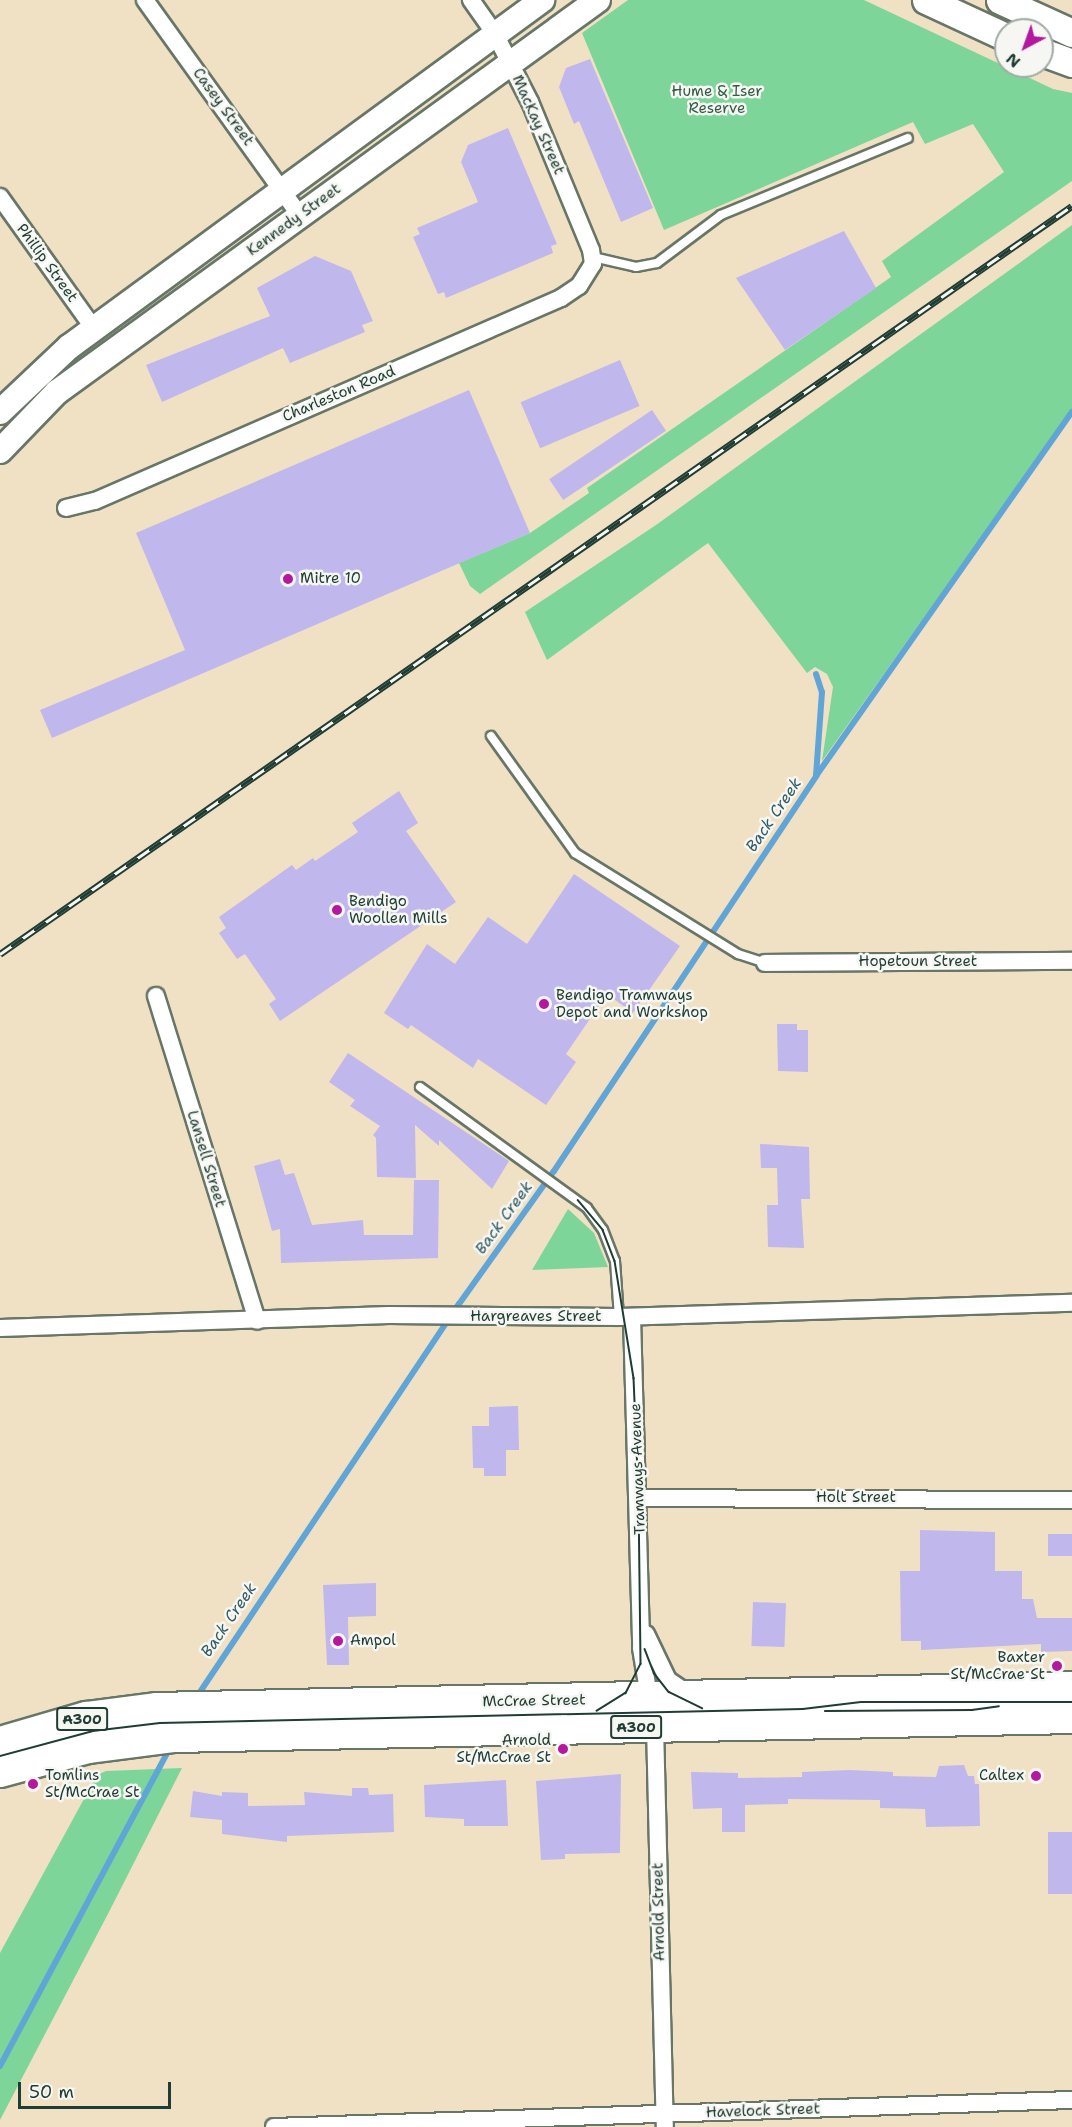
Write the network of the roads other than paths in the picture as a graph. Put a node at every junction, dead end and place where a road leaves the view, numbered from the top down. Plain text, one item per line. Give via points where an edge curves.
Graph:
1 (145, 0) edge
2 (471, 0) edge
3 (542, 0) edge
4 (598, 0) edge
5 (926, 0) edge
6 (1000, 0) edge
7 (1069, 30) edge
8 (994, 31) edge
9 (495, 34) junction
10 (1054, 56) edge
11 (510, 63) junction
12 (1072, 63) edge
13 (908, 138) dead end
14 (284, 192) junction
15 (0, 197) edge
16 (300, 216) junction
17 (593, 257) junction
18 (94, 329) junction
19 (0, 411) edge
20 (0, 451) edge
21 (66, 508) dead end
22 (491, 736) dead end
23 (1072, 961) edge
24 (765, 963) joint
25 (156, 996) dead end
26 (420, 1088) dead end
27 (1072, 1303) edge
28 (626, 1317) junction
29 (257, 1322) junction
30 (0, 1328) edge
31 (639, 1498) junction
32 (1072, 1500) edge
33 (643, 1622) junction
34 (1072, 1688) edge
35 (704, 1697) junction
36 (652, 1712) junction
37 (1072, 1717) edge
38 (0, 1743) edge
39 (0, 1771) edge
40 (1072, 2100) edge
41 (664, 2121) edge
42 (274, 2127) edge

1 - 14 street, Casey Street
2 - 9 street, MacKay Street
3 - 9 street, Kennedy Street
4 - 11 street, Kennedy Street
5 - 8 main road
6 - 7 main road
9 - 11 street, MacKay Street
9 - 14 street, Kennedy Street via 371,123
10 - 12 main road
11 - 16 street, Kennedy Street
11 - 17 street, MacKay Street via 539,122
13 - 17 lane via 721,215 657,263 636,267
14 - 16 street, Casey Street
14 - 18 street, Kennedy Street
15 - 18 street, Phillip Street
16 - 20 street, Kennedy Street via 57,392
17 - 21 street, Charleston Road via 591,269 579,286 561,298 95,501
18 - 19 street, Kennedy Street via 48,364
22 - 24 lane via 575,853 681,921 730,949
23 - 24 street, Hopetoun Street
25 - 29 street, Lansell Street
26 - 28 lane via 564,1188 596,1218 610,1244
27 - 28 street, Hargreaves Street
28 - 29 street, Hargreaves Street via 389,1315
28 - 31 street, Tramways Avenue
29 - 30 street, Hargreaves Street
31 - 32 street, Holt Street
31 - 33 street, Tramways Avenue
33 - 35 street, Tramways Avenue via 668,1680 682,1691
33 - 36 street, Tramways Avenue via 642,1658
34 - 35 highway, McCrae Street / A300
35 - 36 highway, McCrae Street / A300
36 - 37 highway, McCrae Street / A300
36 - 38 highway, McCrae Street / A300 via 168,1709 86,1718
36 - 39 highway, McCrae Street / A300 via 152,1738 88,1746
36 - 41 street, Arnold Street
40 - 41 street, Havelock Street
41 - 42 street, Havelock Street

